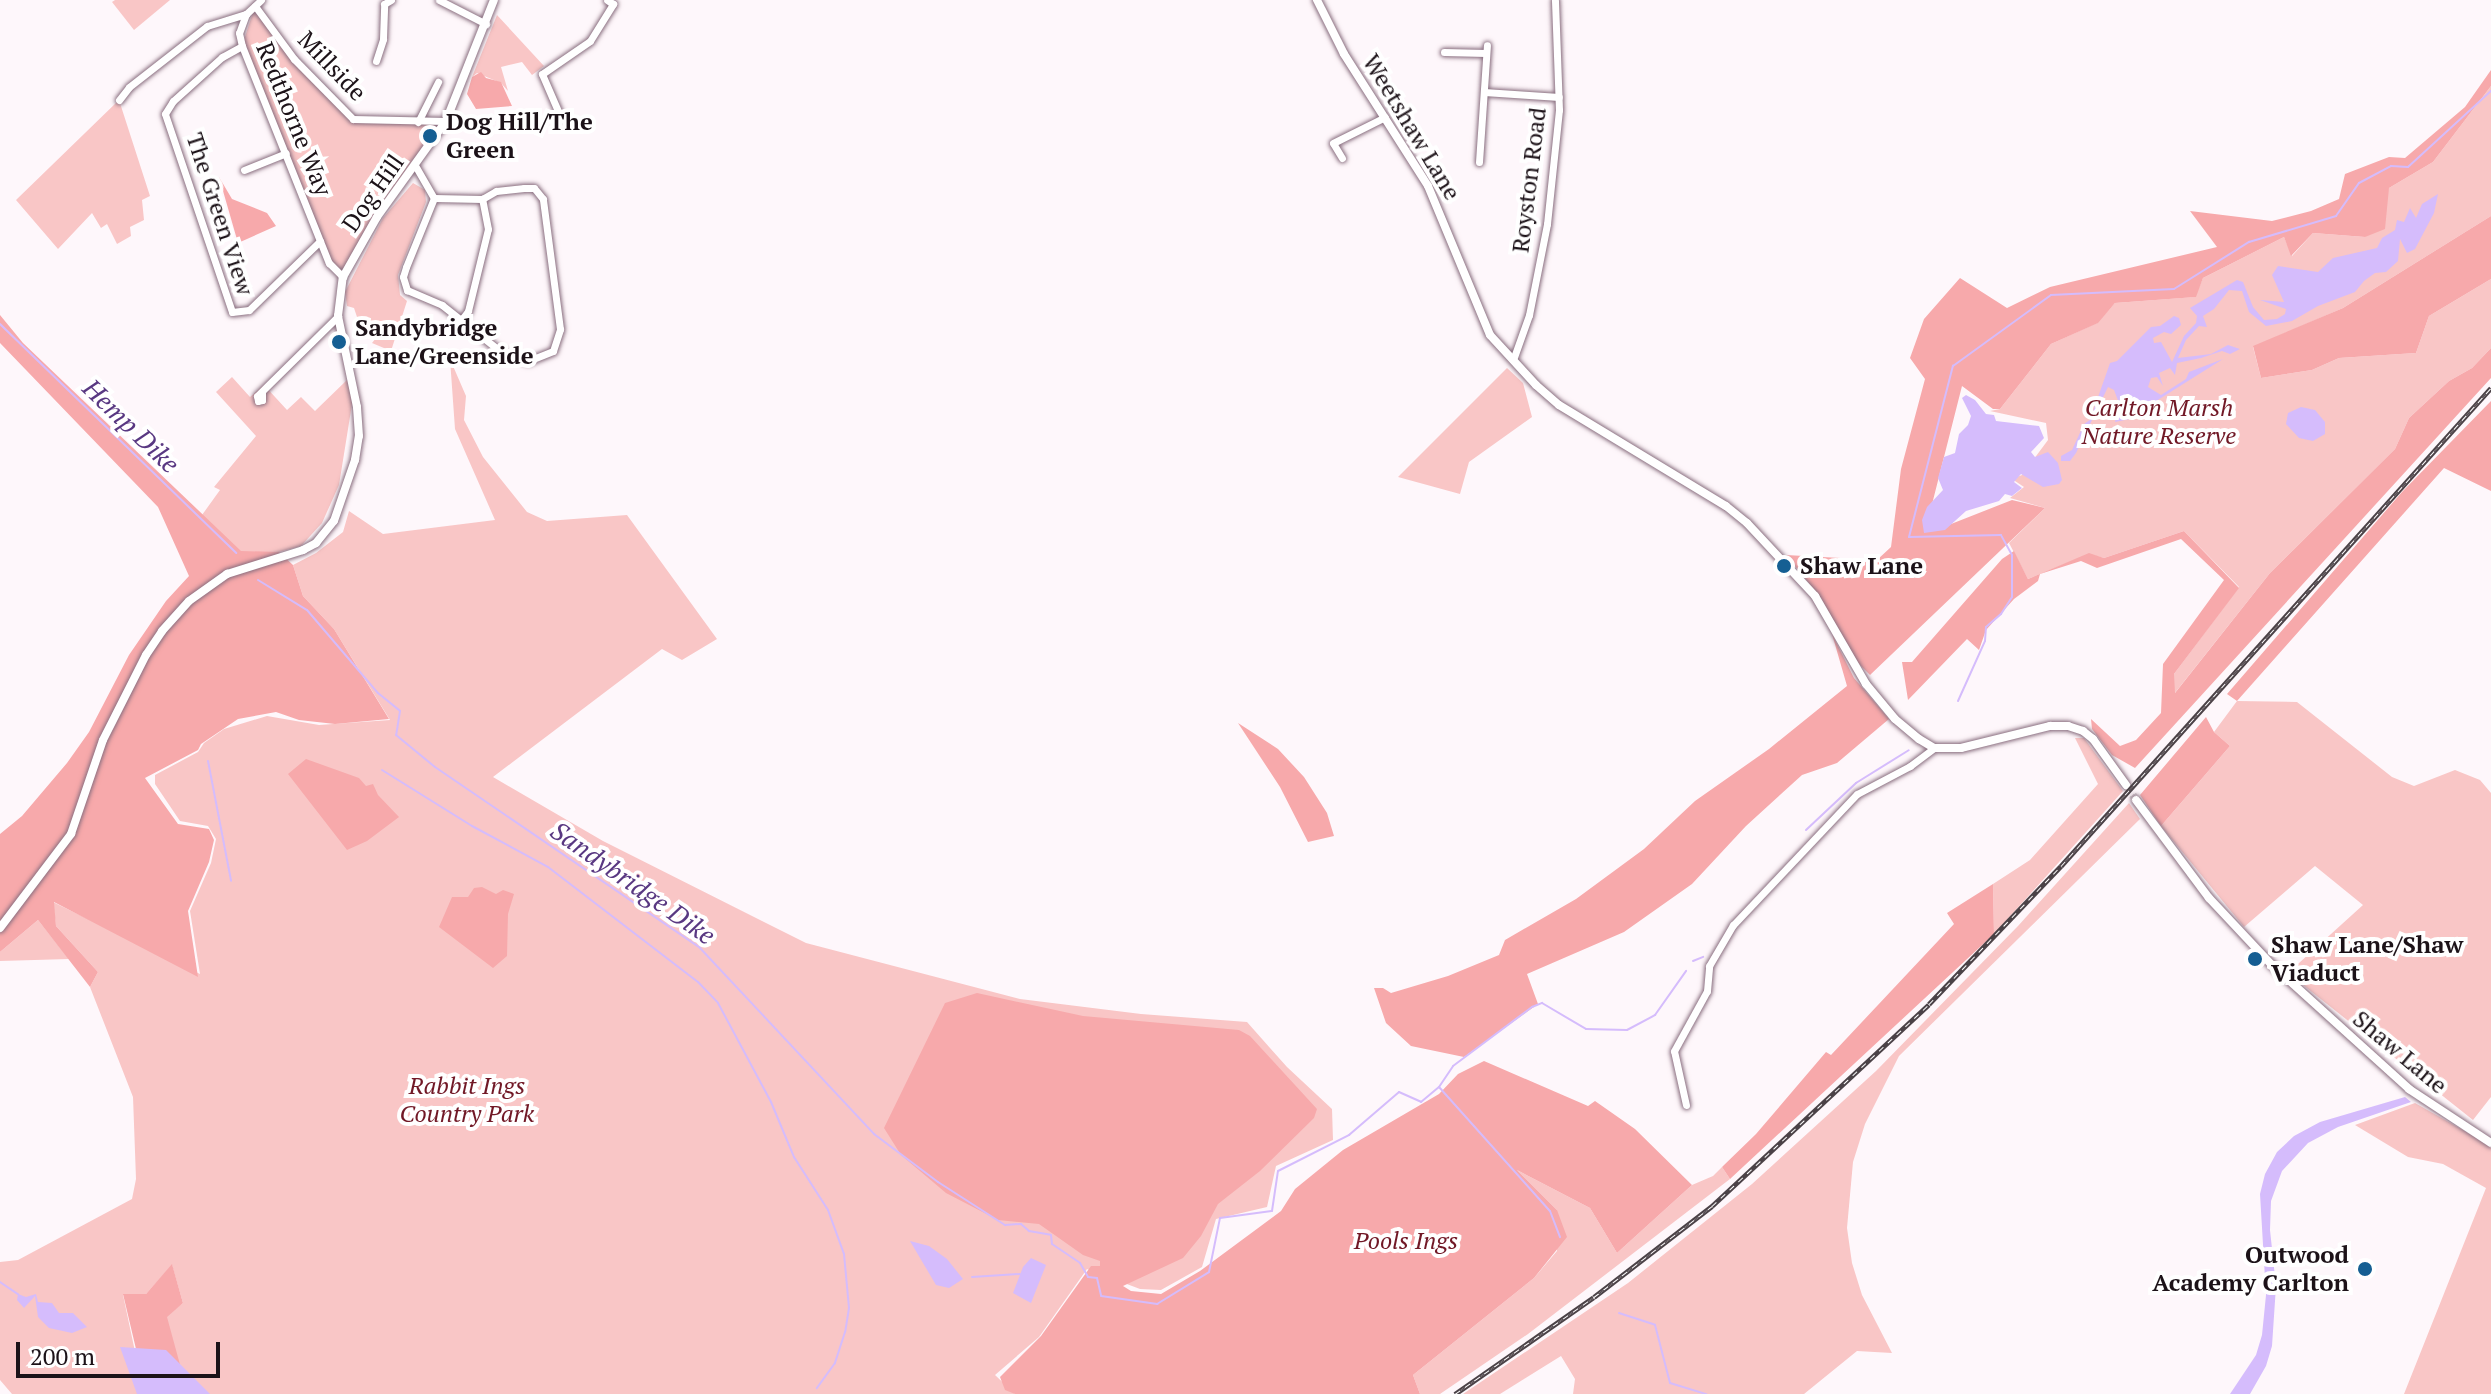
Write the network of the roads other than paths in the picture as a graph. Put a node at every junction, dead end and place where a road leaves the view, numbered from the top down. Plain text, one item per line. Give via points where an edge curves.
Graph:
1 (391, 0) edge
2 (439, 0) edge
3 (494, 0) edge
4 (607, 0) edge
5 (1317, 0) edge
6 (1555, 0) edge
7 (258, 3) edge
8 (246, 14) junction
9 (486, 24) junction
10 (242, 46) junction
11 (1444, 52) dead end
12 (376, 61) dead end
13 (438, 82) dead end
14 (1484, 92) junction
15 (1559, 97) junction
16 (119, 100) dead end
17 (1385, 117) junction
18 (561, 118) dead end
19 (446, 121) junction
20 (418, 122) junction
21 (286, 153) junction
22 (1342, 158) dead end
23 (1479, 162) dead end
24 (416, 167) junction
25 (244, 170) dead end
26 (434, 198) junction
27 (482, 199) junction
28 (320, 241) junction
29 (343, 277) junction
30 (338, 316) junction
31 (462, 319) junction
32 (1513, 360) junction
33 (262, 392) dead end
34 (1934, 748) junction
35 (2126, 785) tunnel mouth
36 (2136, 800) tunnel mouth
37 (0, 928) edge
38 (1686, 1105) dead end
39 (2491, 1143) edge

1 - 12 street via 384,4
2 - 9 street
3 - 9 street, Dog Hill
4 - 18 street via 613,4 590,41 539,77
5 - 17 street, Weetshaw Lane
6 - 15 street, Royston Road
7 - 8 street
7 - 20 street, Millside via 294,59 352,118
8 - 10 street, Redthorne Way via 239,33
8 - 16 street via 207,26
9 - 19 street, Dog Hill
10 - 21 street, Redthorne Way
10 - 28 street, The Green View via 222,57 165,114 232,312 249,310
11 - 14 street via 1486,49
13 - 20 street
14 - 15 street
14 - 23 street
15 - 32 street, Royston Road via 1545,238 1522,342
17 - 22 street via 1333,143
17 - 32 street, Weetshaw Lane via 1445,220 1490,335
19 - 20 street, Millside
19 - 24 street, Dog Hill
21 - 25 street
21 - 28 street, Redthorne Way
24 - 26 street
24 - 29 street, Dog Hill via 377,217
26 - 27 street
26 - 31 street via 406,267 404,286
27 - 31 street via 488,229
27 - 31 street via 496,191 534,188 543,199 560,329 553,351 528,361 500,351
28 - 29 street, Redthorne Way via 331,267
29 - 30 street
30 - 33 street
30 - 37 street via 359,436 334,521 303,550 227,574 168,623 103,740 71,834
32 - 34 street via 1559,405 1747,523 1815,596 1850,660 1884,706
34 - 35 street via 1961,748 2068,726 2093,739
34 - 38 street via 1857,794 1733,925 1709,966 1707,991 1674,1051
36 - 39 street, Shaw Lane via 2209,898 2272,965 2409,1089

